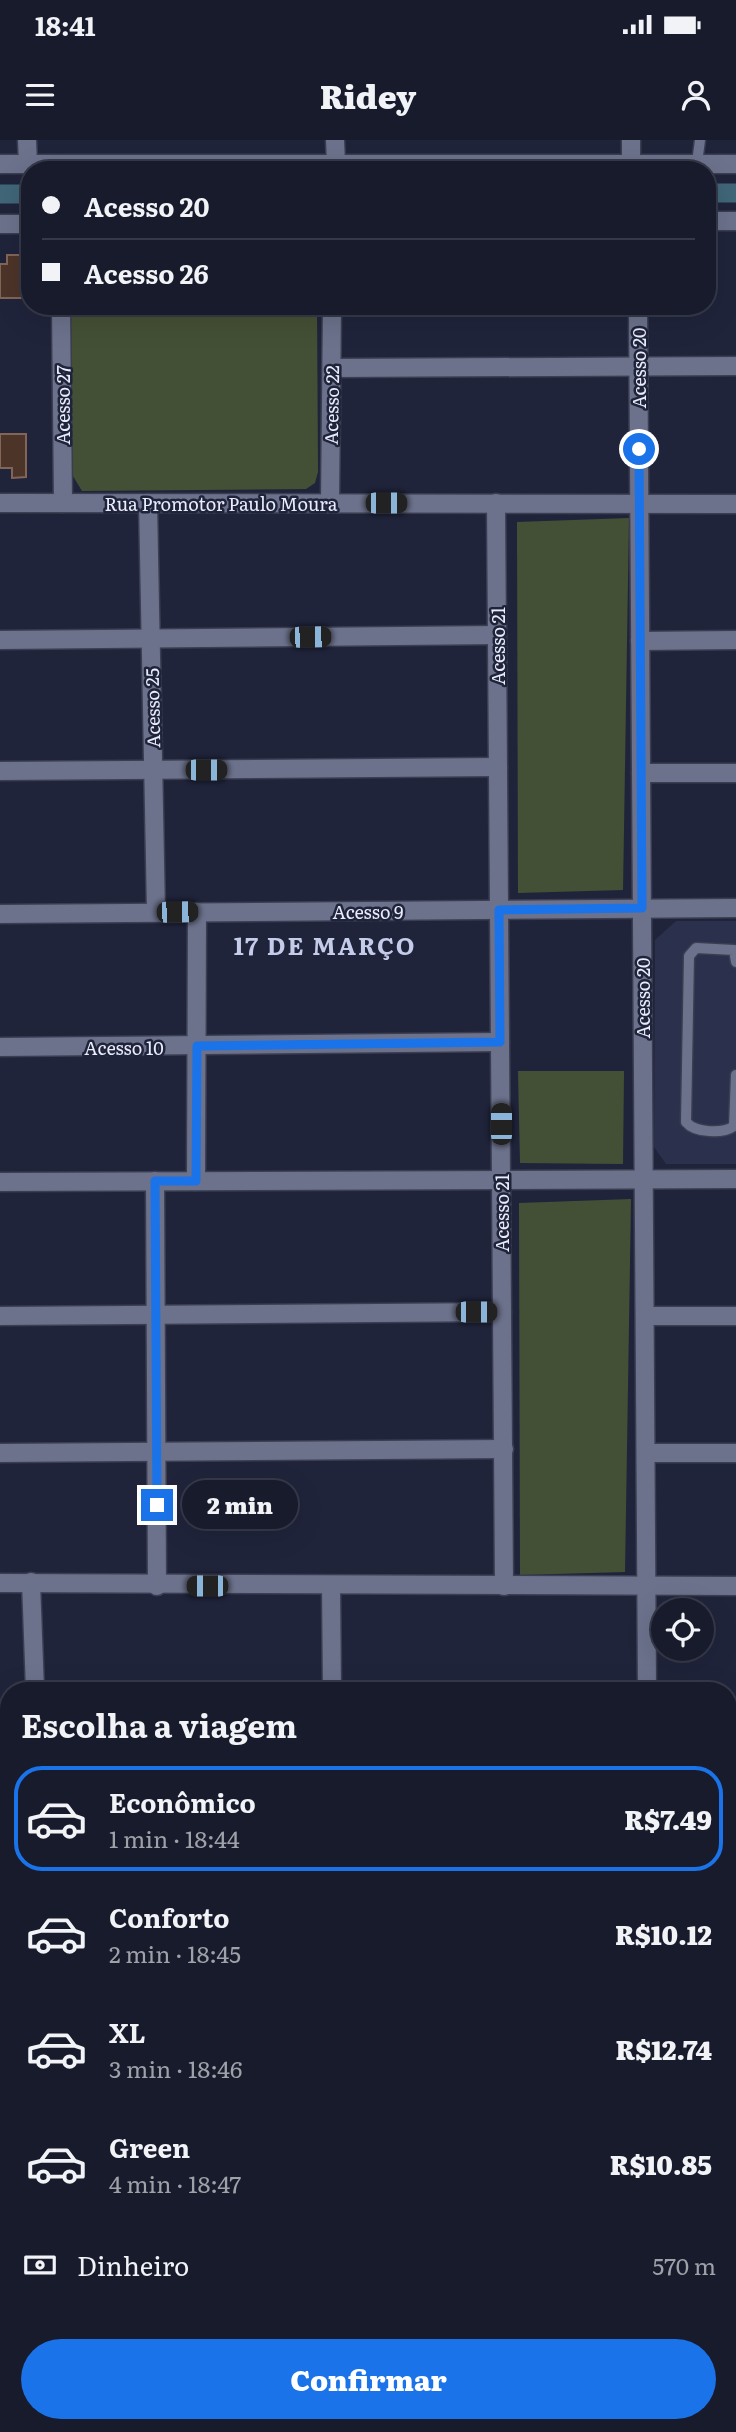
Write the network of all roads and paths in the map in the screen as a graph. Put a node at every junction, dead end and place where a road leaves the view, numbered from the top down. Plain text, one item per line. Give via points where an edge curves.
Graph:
1 (27, 140) edge
2 (335, 140) edge
3 (631, 140) edge
4 (700, 140) edge
5 (28, 161) edge
6 (336, 161) edge
7 (631, 161) edge
8 (697, 161) edge
9 (716, 163) edge
10 (0, 164) edge
11 (21, 164) edge
12 (736, 164) edge
13 (716, 221) edge
14 (736, 221) edge
15 (0, 224) edge
16 (21, 224) edge
17 (61, 315) edge
18 (332, 315) edge
19 (638, 315) edge
20 (638, 366) junction
21 (736, 366) edge
22 (332, 368) junction
23 (0, 503) edge
24 (63, 503) junction
25 (148, 503) junction
26 (330, 503) junction
27 (496, 503) junction
28 (736, 503) edge
29 (639, 504) junction
30 (497, 635) junction
31 (151, 639) junction
32 (0, 640) edge
33 (736, 640) edge
34 (640, 641) junction
35 (498, 767) junction
36 (153, 770) junction
37 (0, 771) edge
38 (641, 773) junction
39 (736, 773) edge
40 (642, 908) junction
41 (736, 908) edge
42 (499, 910) junction
43 (156, 912) junction
44 (197, 912) junction
45 (0, 914) edge
46 (736, 962) edge
47 (500, 1042) junction
48 (197, 1046) junction
49 (0, 1047) edge
50 (736, 1075) edge
51 (644, 1178) junction
52 (736, 1178) edge
53 (501, 1179) junction
54 (155, 1181) junction
55 (196, 1181) junction
56 (0, 1182) edge
57 (502, 1312) junction
58 (156, 1315) junction
59 (0, 1316) edge
60 (645, 1316) junction
61 (736, 1316) edge
62 (503, 1449) junction
63 (157, 1451) junction
64 (736, 1452) edge
65 (0, 1453) edge
66 (646, 1453) junction
67 (0, 1583) edge
68 (31, 1583) junction
69 (331, 1585) junction
70 (158, 1586) junction
71 (505, 1586) junction
72 (736, 1586) edge
73 (647, 1587) junction
74 (35, 1682) edge
75 (332, 1682) edge
76 (648, 1682) edge

1 - 5 street
2 - 6 street
3 - 7 street
4 - 8 lane
9 - 12 street
10 - 11 street
13 - 14 street
15 - 16 street
17 - 24 street, Acesso 27
18 - 22 street, Acesso 22
19 - 20 street, Acesso 20
20 - 21 street
20 - 22 street
20 - 29 street, Acesso 20
22 - 26 street, Acesso 22
23 - 24 street, Rua Promotor Paulo Moura
24 - 25 street, Rua Promotor Paulo Moura
25 - 26 street, Rua Promotor Paulo Moura
25 - 31 street, Acesso 25
26 - 27 street, Rua Promotor Paulo Moura
27 - 29 street, Rua Promotor Paulo Moura
27 - 30 street, Acesso 21
28 - 29 street, Rua Promotor Paulo Moura
29 - 34 street, Acesso 20
30 - 31 street
30 - 35 street, Acesso 21
31 - 32 street
31 - 36 street, Acesso 25
33 - 34 street
34 - 38 street, Acesso 20
35 - 36 street
35 - 42 street, Acesso 21
36 - 37 street
36 - 43 street, Acesso 25
38 - 39 street
38 - 40 street, Acesso 20
40 - 41 street, Acesso 9
40 - 42 street, Acesso 9
40 - 51 street, Acesso 20
42 - 44 street, Acesso 9
42 - 47 street, Acesso 21
43 - 44 street, Acesso 9
43 - 45 street, Acesso 9
44 - 48 street
46 - 50 lane via 729,947 696,948 689,957 688,1126 728,1130 734,1126
47 - 48 street, Acesso 10
47 - 53 street, Acesso 21
48 - 49 street, Acesso 10
48 - 55 street
51 - 52 street
51 - 53 street
51 - 60 street, Acesso 20
53 - 55 street
53 - 57 street, Acesso 21
54 - 55 street
54 - 56 street
54 - 58 street
57 - 58 street
57 - 62 street, Acesso 21
58 - 59 street
58 - 63 street
60 - 61 street
60 - 66 street, Acesso 20
62 - 63 street
62 - 71 street, Acesso 21
63 - 65 street
63 - 70 street
64 - 66 street
66 - 73 street, Acesso 20
67 - 68 street
68 - 70 street
68 - 74 street
69 - 70 street
69 - 71 street
69 - 75 street
71 - 73 street
72 - 73 street
73 - 76 street, Acesso 20

